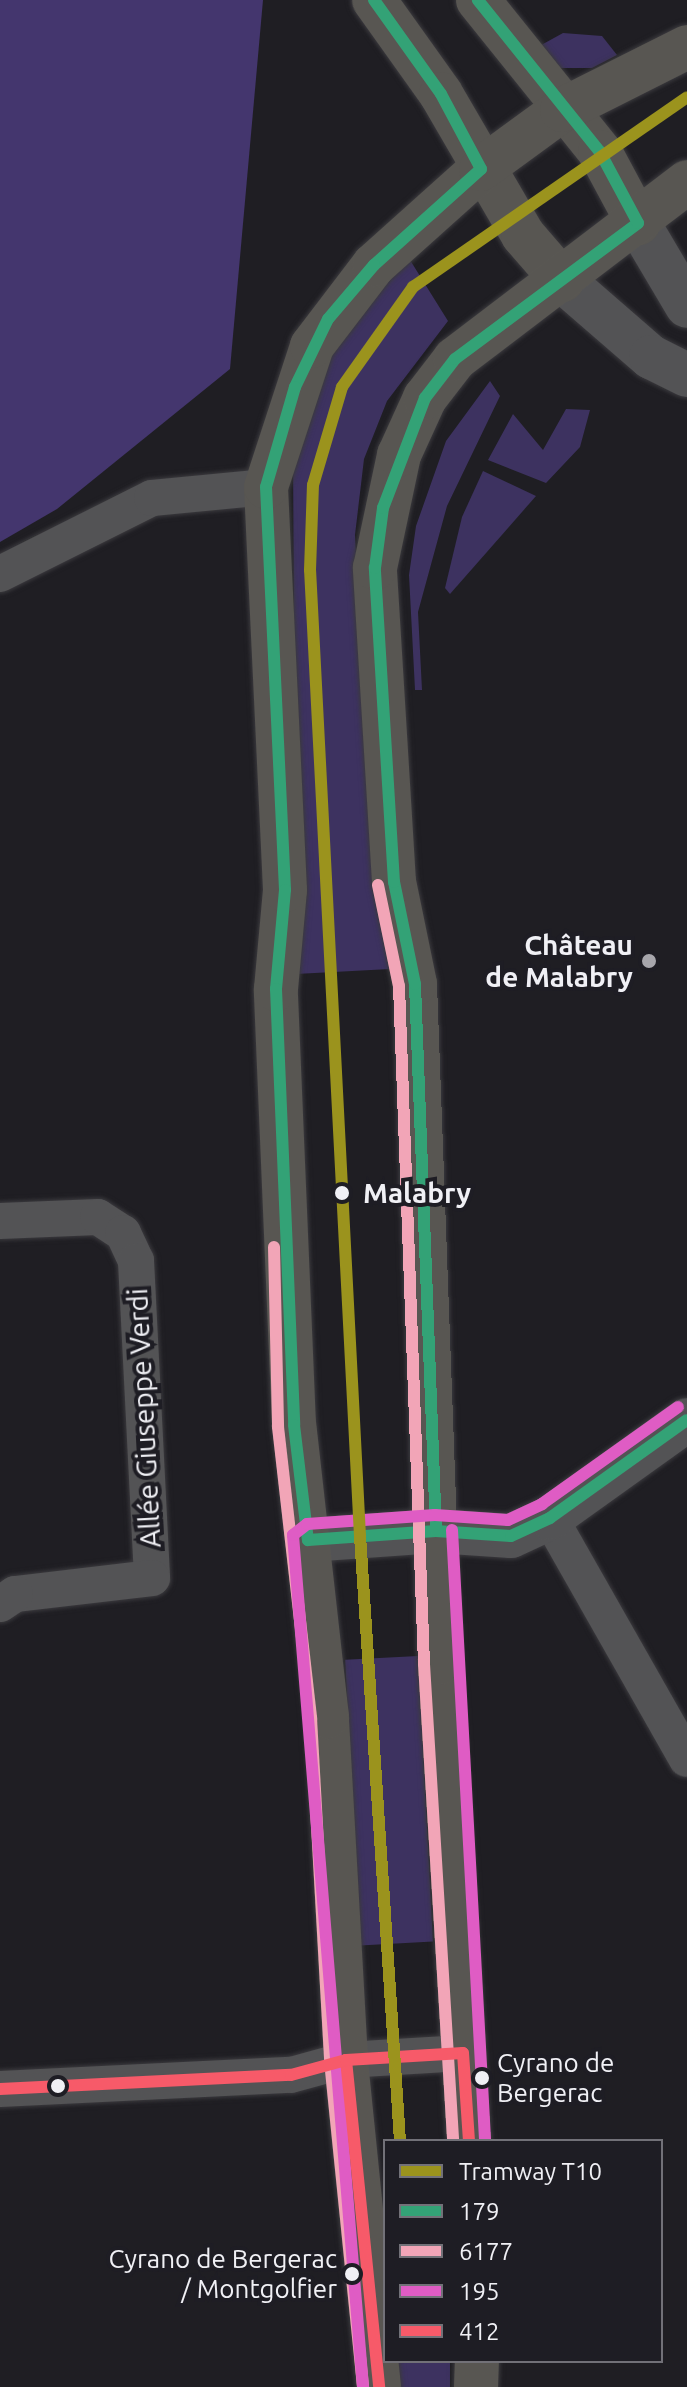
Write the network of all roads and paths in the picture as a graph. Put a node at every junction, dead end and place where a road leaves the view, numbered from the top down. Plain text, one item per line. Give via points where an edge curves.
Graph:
1 (374, 0) edge
2 (478, 0) edge
3 (687, 47) edge
4 (562, 110) junction
5 (481, 169) junction
6 (687, 182) edge
7 (638, 223) junction
8 (562, 280) junction
9 (679, 296) edge
10 (687, 375) edge
11 (266, 487) junction
12 (0, 574) edge
13 (0, 1221) edge
14 (687, 1420) edge
15 (550, 1518) junction
16 (436, 1531) junction
17 (308, 1540) junction
18 (0, 1604) edge
19 (687, 1759) edge
20 (463, 2053) junction
21 (346, 2060) junction
22 (0, 2089) edge
23 (469, 2139) edge
24 (477, 2363) edge
25 (379, 2387) edge
26 (476, 2387) edge

1 - 5 main road via 441,94
2 - 4 main road
3 - 4 main road
4 - 5 main road
4 - 7 main road via 613,172
5 - 8 main road
5 - 11 main road via 351,290 312,346
6 - 7 main road
7 - 8 main road
7 - 9 main road
8 - 10 main road via 651,357
8 - 16 main road via 478,339 425,398 383,508 375,568 394,882 415,984
11 - 12 street via 152,498
11 - 17 main road via 285,890 276,989 294,1425
13 - 18 street, Allée Giuseppe Verdi via 98,1217 123,1233 136,1261 152,1578 15,1594
14 - 15 main road
15 - 16 main road via 511,1536
15 - 19 street
16 - 17 main road
16 - 20 main road
17 - 21 main road via 327,1717
20 - 21 street
20 - 23 main road
21 - 22 street via 291,2075
21 - 25 main road
24 - 26 main road

